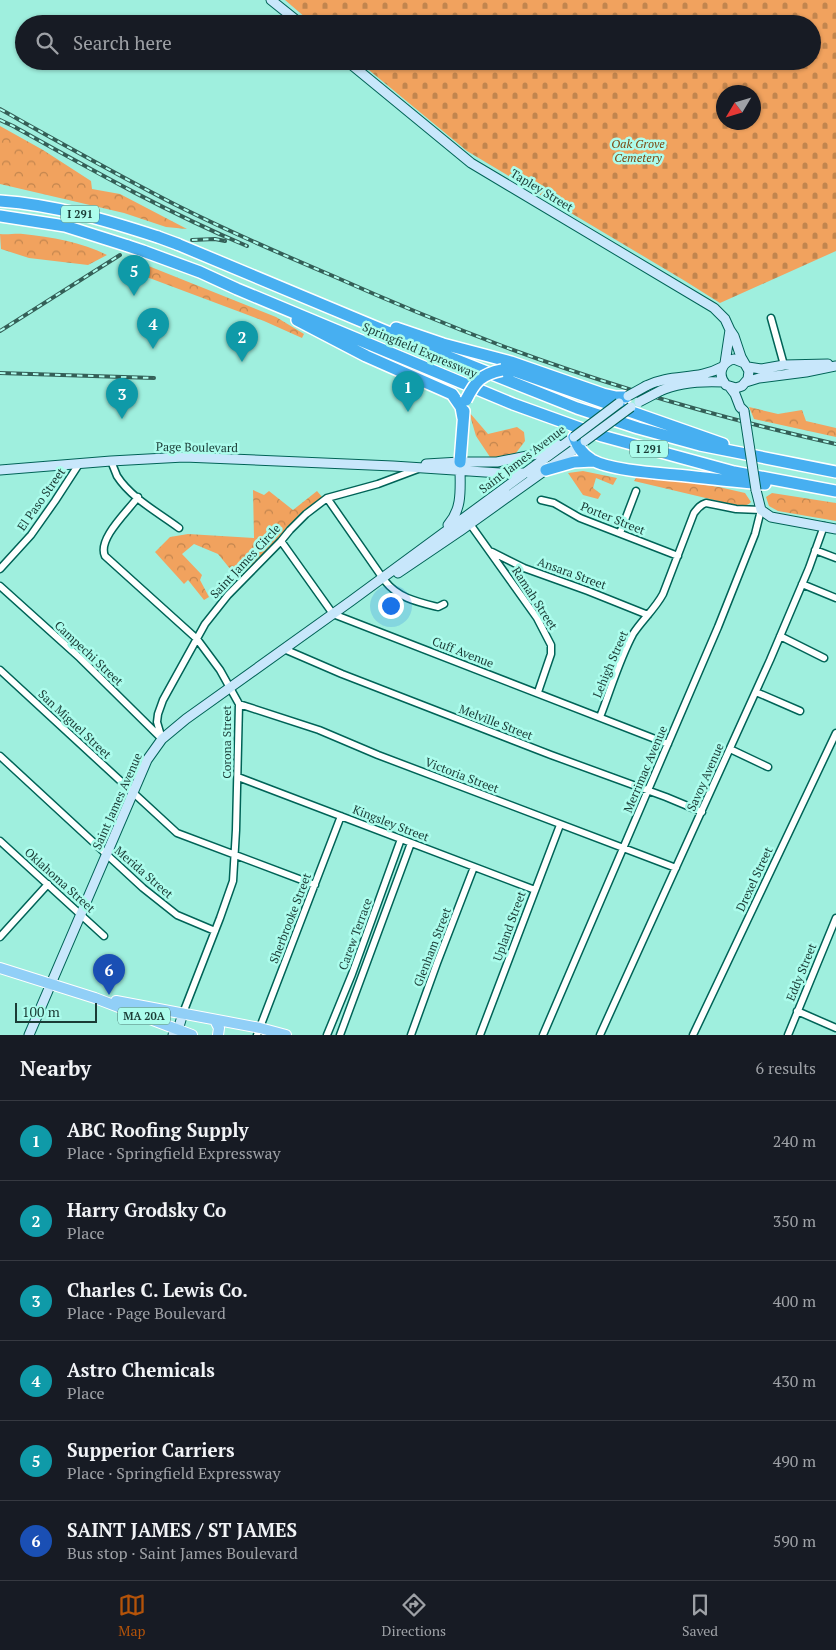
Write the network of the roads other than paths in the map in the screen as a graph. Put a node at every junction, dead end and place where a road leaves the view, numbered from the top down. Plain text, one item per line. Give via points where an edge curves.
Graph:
1 (271, 0) edge
2 (290, 15) edge
3 (358, 70) edge
4 (0, 201) edge
5 (0, 216) edge
6 (266, 300) junction
7 (340, 311) junction
8 (771, 318) dead end
9 (730, 330) junction
10 (724, 365) junction
11 (746, 365) junction
12 (784, 365) junction
13 (836, 365) edge
14 (745, 383) junction
15 (726, 384) junction
16 (629, 401) junction
17 (744, 411) junction
18 (463, 418) junction
19 (579, 441) junction
20 (111, 461) junction
21 (594, 462) junction
22 (782, 462) junction
23 (79, 464) junction
24 (393, 466) junction
25 (460, 466) junction
26 (420, 468) junction
27 (0, 470) edge
28 (546, 470) junction
29 (836, 472) edge
30 (525, 473) junction
31 (808, 486) junction
32 (636, 491) dead end
33 (836, 491) edge
34 (138, 497) junction
35 (327, 498) junction
36 (540, 500) dead end
37 (761, 510) junction
38 (470, 524) junction
39 (824, 526) junction
40 (179, 528) dead end
41 (836, 529) edge
42 (620, 533) junction
43 (438, 537) junction
44 (281, 541) junction
45 (815, 550) junction
46 (489, 551) junction
47 (678, 556) junction
48 (836, 558) edge
49 (0, 569) edge
50 (384, 579) junction
51 (802, 584) junction
52 (0, 586) edge
53 (836, 598) edge
54 (444, 604) dead end
55 (333, 614) junction
56 (648, 615) junction
57 (780, 636) junction
58 (197, 638) junction
59 (284, 649) junction
60 (824, 658) dead end
61 (0, 670) edge
62 (231, 687) junction
63 (538, 692) junction
64 (756, 692) junction
65 (239, 704) junction
66 (800, 711) dead end
67 (600, 717) junction
68 (836, 733) edge
69 (162, 739) junction
70 (668, 744) junction
71 (730, 748) junction
72 (0, 756) edge
73 (768, 767) dead end
74 (238, 777) junction
75 (648, 791) junction
76 (133, 793) junction
77 (702, 812) junction
78 (341, 816) junction
79 (560, 825) junction
80 (402, 839) junction
81 (0, 842) edge
82 (411, 843) junction
83 (623, 848) junction
84 (107, 854) junction
85 (235, 855) junction
86 (474, 867) junction
87 (676, 868) junction
88 (48, 884) junction
89 (315, 885) junction
90 (535, 890) junction
91 (81, 915) junction
92 (836, 918) edge
93 (215, 931) junction
94 (104, 936) dead end
95 (0, 937) edge
96 (0, 968) edge
97 (50, 984) junction
98 (95, 998) junction
99 (798, 1011) junction
100 (183, 1013) junction
101 (215, 1020) junction
102 (836, 1028) edge
103 (258, 1031) edge
104 (175, 1032) edge
105 (29, 1035) edge
106 (192, 1035) edge
107 (218, 1035) edge
108 (286, 1035) edge
109 (327, 1035) edge
110 (340, 1035) edge
111 (411, 1035) edge
112 (480, 1035) edge
113 (543, 1035) edge
114 (600, 1035) edge
115 (693, 1035) edge
116 (788, 1035) edge

1 - 2 main road
3 - 9 main road, Tapley Street via 471,163 714,308
4 - 7 highway, Springfield Expressway / I 291, bridge via 74,212 111,222 177,244
5 - 6 highway, Springfield Expressway / I 291, bridge via 65,226 143,251
6 - 18 highway via 357,352 452,394 461,407
6 - 31 highway, Springfield Expressway / I 291 via 512,404 602,436 734,472
7 - 16 highway
7 - 22 highway, Springfield Expressway / I 291 via 577,408 700,445
8 - 12 street
9 - 10 main road
9 - 11 main road, Tapley Street
10 - 11 main road via 734,359
10 - 15 main road via 721,375
10 - 16 main road, Saint James Avenue, bridge via 700,376 670,378 646,386
11 - 12 main road via 762,369
11 - 14 main road via 749,375
12 - 13 main road
13 - 14 main road
14 - 15 main road via 736,388
14 - 17 main road
15 - 16 main road, Saint James Avenue, bridge via 712,381 689,384
15 - 17 main road
16 - 19 main road, Saint James Avenue, bridge
16 - 19 main road, Saint James Avenue, bridge
17 - 37 main road, bridge
18 - 22 highway, bridge via 466,400 479,379 491,372 515,371
18 - 25 highway
19 - 21 highway via 582,453
19 - 25 main road, Page Boulevard via 522,458
19 - 28 main road, Saint James Avenue
19 - 30 main road, Saint James Avenue
20 - 23 main road, Page Boulevard
20 - 24 main road, Page Boulevard via 184,457
20 - 34 street via 116,474
21 - 28 highway via 574,462
21 - 31 highway via 649,472
22 - 29 highway, Springfield Expressway / I 291
23 - 27 main road, Page Boulevard
23 - 49 street, El Paso Street via 31,535
24 - 25 main road, Page Boulevard
24 - 26 main road, Page Boulevard
25 - 26 main road, Page Boulevard
25 - 30 main road, Page Boulevard
25 - 43 main road via 459,506 455,518
26 - 35 street, Saint James Circle
28 - 30 main road, Page Boulevard
28 - 38 main road, Saint James Avenue
30 - 43 main road, Saint James Avenue
31 - 33 highway, Springfield Expressway / I 291
32 - 42 street
34 - 40 street
34 - 58 street, Corona Street via 106,537 105,556
35 - 44 street, Saint James Circle via 306,514
35 - 50 street
36 - 42 street, Porter Street via 554,503 580,518
37 - 39 main road via 771,517
37 - 47 street, Lehigh Street via 701,504 694,513
37 - 70 street, Merrimac Avenue via 755,534
38 - 46 street, Ramah Street
38 - 50 main road, Saint James Avenue
39 - 41 main road
39 - 45 street, Savoy Avenue
42 - 47 street, Porter Street
43 - 50 main road, Saint James Avenue
44 - 55 street
44 - 58 street, Saint James Circle via 222,602
45 - 48 street
45 - 51 street, Savoy Avenue
46 - 56 street, Ansara Street via 524,568
46 - 63 street, Ramah Street via 537,618 551,645 552,654
47 - 56 street, Lehigh Street via 663,594
50 - 54 street via 402,596 438,607
50 - 55 main road, Saint James Avenue
51 - 53 street
51 - 57 street, Savoy Avenue
52 - 69 street, Campechi Street via 80,658
55 - 59 main road, Saint James Avenue
55 - 63 street, Cuff Avenue
56 - 67 street, Lehigh Street via 625,652
57 - 60 street
57 - 64 street, Savoy Avenue
58 - 62 street, Corona Street
58 - 69 street, Saint James Circle via 158,714
59 - 62 main road, Saint James Avenue
59 - 75 street, Melville Street
61 - 76 street, San Miguel Street
62 - 65 street, Corona Street
62 - 69 main road, Saint James Avenue
63 - 67 street, Cuff Avenue
64 - 66 street
64 - 71 street, Savoy Avenue
65 - 74 street, Corona Street
65 - 79 street, Victoria Street via 319,730
67 - 70 street, Cuff Avenue
68 - 115 street, Drexel Street
69 - 76 main road, Saint James Avenue via 147,760
70 - 75 street, Merrimac Avenue
71 - 73 street
71 - 77 street, Savoy Avenue
72 - 84 street, Merida Street
74 - 78 street, Kingsley Street
74 - 85 street, Corona Street
75 - 77 street, Melville Street
75 - 83 street, Merrimac Avenue
76 - 84 main road, Saint James Avenue
76 - 85 street, San Miguel Street via 177,833
77 - 87 street, Savoy Avenue
78 - 80 street, Kingsley Street
78 - 89 street, Sherbrooke Street
79 - 83 street, Victoria Street
79 - 90 street, Upland Street
80 - 82 street, Kingsley Street
80 - 109 street, Carew Terrace
81 - 88 street, Oklahoma Street
82 - 86 street, Kingsley Street
82 - 110 street, Carew Terrace
83 - 87 street, Victoria Street
83 - 113 street, Merrimac Avenue
84 - 91 main road, Saint James Avenue
84 - 93 street, Merida Street via 177,915
85 - 89 street, San Miguel Street
85 - 93 street, Corona Street via 233,881
86 - 90 street, Kingsley Street
86 - 111 street, Glenham Street
87 - 114 street, Savoy Avenue
88 - 91 street, Oklahoma Street
88 - 95 street
89 - 103 street, Sherbrooke Street
90 - 112 street, Upland Street
91 - 94 street, Oklahoma Street
91 - 97 main road, Saint James Avenue
92 - 99 street, Eddy Street
93 - 100 street, Corona Street
96 - 97 main road, MA 20A
97 - 98 main road, MA 20A
97 - 105 main road, Saint James Avenue
98 - 100 main road, MA 20A
98 - 104 main road, MA 20A
99 - 102 street
99 - 116 street, Eddy Street
100 - 101 main road, MA 20A
100 - 104 main road
101 - 103 main road, MA 20A
101 - 107 main road
103 - 108 main road, MA 20A
104 - 106 main road, MA 20A

